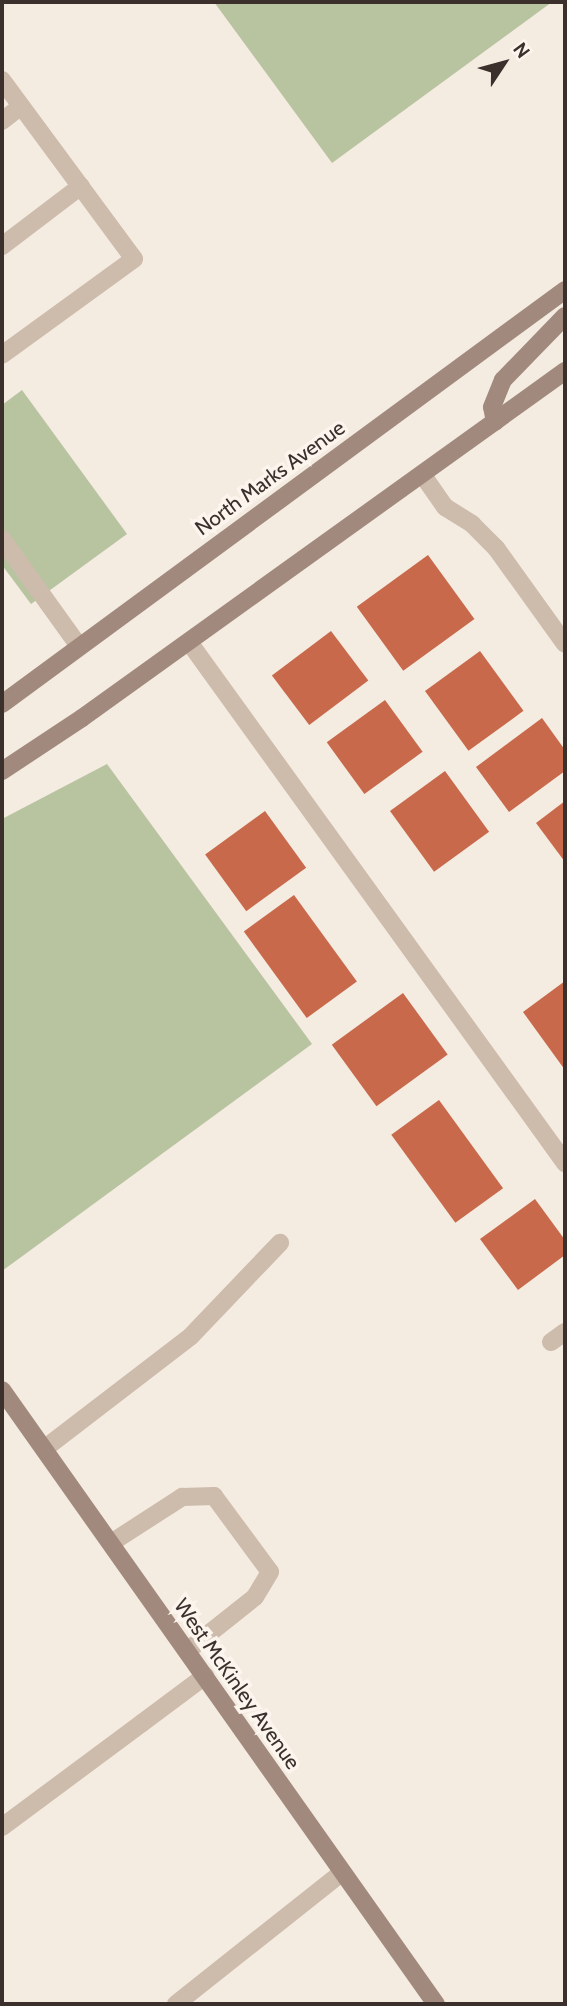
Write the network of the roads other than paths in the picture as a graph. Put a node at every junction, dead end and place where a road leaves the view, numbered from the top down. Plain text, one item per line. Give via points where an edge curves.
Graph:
1 (2, 80) edge
2 (21, 106) junction
3 (2, 121) edge
4 (81, 187) junction
5 (2, 246) edge
6 (565, 290) edge
7 (565, 316) edge
8 (2, 355) edge
9 (565, 371) edge
10 (495, 422) junction
11 (422, 474) junction
12 (2, 538) edge
13 (189, 642) junction
14 (565, 645) edge
15 (79, 646) junction
16 (2, 704) edge
17 (2, 771) edge
18 (565, 1163) edge
19 (280, 1243) dead end
20 (2, 1390) edge
21 (44, 1449) junction
22 (111, 1543) junction
23 (187, 1651) junction
24 (205, 1676) junction
25 (2, 1827) edge
26 (341, 1873) junction
27 (176, 2004) edge
28 (436, 2004) edge

1 - 2 street
2 - 3 street
2 - 4 street
4 - 5 street
4 - 8 street via 134,259
6 - 15 main road, North Marks Avenue
7 - 10 main road via 503,380 492,407
9 - 10 main road
10 - 11 main road
11 - 13 main road
11 - 14 street via 445,508 472,524 495,548
12 - 15 street
13 - 17 main road
13 - 18 street
15 - 16 main road, North Marks Avenue
19 - 21 street via 191,1336
20 - 21 main road, West McKinley Avenue
21 - 22 main road, West McKinley Avenue
22 - 23 main road, West McKinley Avenue
22 - 23 street via 183,1497 214,1496 270,1572 255,1597
23 - 24 main road, West McKinley Avenue
24 - 25 street
24 - 26 main road, West McKinley Avenue
26 - 27 street
26 - 28 main road, West McKinley Avenue

